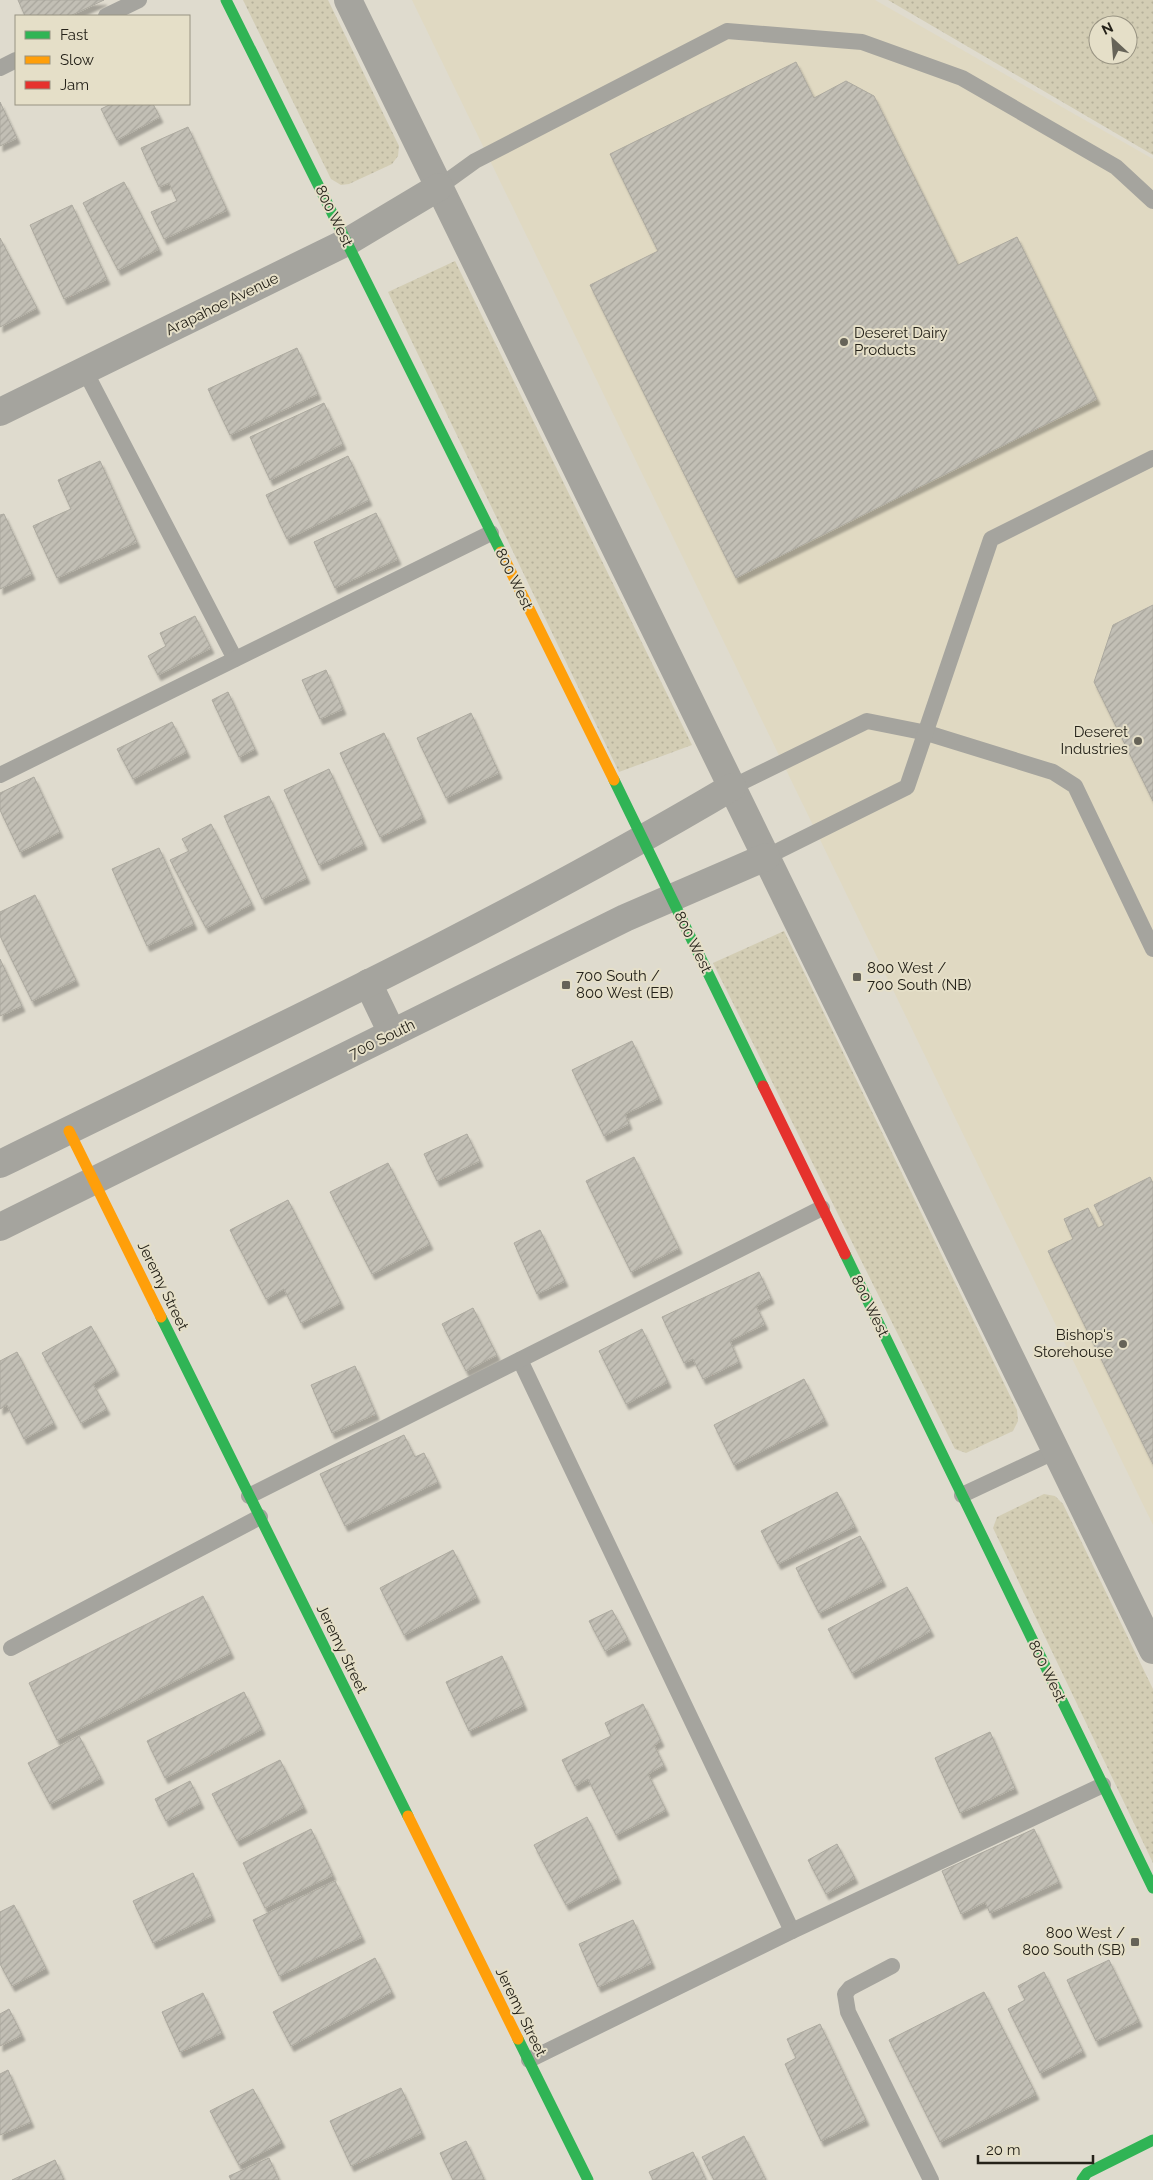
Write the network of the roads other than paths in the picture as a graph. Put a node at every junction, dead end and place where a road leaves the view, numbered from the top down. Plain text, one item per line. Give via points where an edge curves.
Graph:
1 (139, 0) edge
2 (226, 0) edge
3 (348, 0) edge
4 (108, 15) edge
5 (15, 60) edge
6 (0, 68) edge
7 (439, 187) junction
8 (1153, 201) edge
9 (347, 242) junction
10 (85, 371) junction
11 (0, 412) edge
12 (1153, 458) edge
13 (491, 533) junction
14 (235, 659) junction
15 (926, 733) junction
16 (0, 775) edge
17 (732, 787) junction
18 (644, 840) junction
19 (766, 857) junction
20 (672, 898) junction
21 (1153, 949) edge
22 (368, 983) junction
23 (392, 1034) junction
24 (69, 1131) junction
25 (0, 1164) edge
26 (94, 1180) junction
27 (822, 1208) junction
28 (0, 1227) edge
29 (520, 1360) junction
30 (1056, 1451) junction
31 (249, 1496) junction
32 (962, 1496) junction
33 (260, 1517) junction
34 (11, 1648) dead end
35 (1153, 1650) edge
36 (1103, 1785) junction
37 (1153, 1888) edge
38 (792, 1931) junction
39 (892, 1966) dead end
40 (528, 2060) junction
41 (1153, 2140) edge
42 (588, 2180) edge
43 (930, 2180) edge
44 (1082, 2180) edge

1 - 4 lane
2 - 9 street, 800 West
3 - 7 street
5 - 6 lane
7 - 8 lane via 475,161 727,31 862,42 962,78 1116,167
7 - 9 street, Arapahoe Avenue
7 - 17 street
9 - 10 street, Arapahoe Avenue
9 - 13 street, 800 West
10 - 11 street, Arapahoe Avenue
10 - 14 lane
12 - 15 lane via 991,539
13 - 14 lane
13 - 18 street, 800 West
14 - 16 lane
15 - 17 lane via 867,721
15 - 19 lane via 907,787
15 - 21 lane via 1054,772 1075,786
17 - 18 street
17 - 19 street
18 - 20 street, 800 West
18 - 22 street
19 - 20 street, 700 South
19 - 30 street
20 - 23 street, 700 South via 625,918
20 - 27 street, 800 West
22 - 23 street
22 - 24 street
23 - 26 street, 700 South
24 - 25 street
24 - 26 street, Jeremy Street
26 - 28 street, 700 South
26 - 31 street, Jeremy Street
27 - 29 lane
27 - 32 street, 800 West
29 - 31 lane
29 - 38 lane
30 - 32 lane
30 - 35 street
31 - 33 street, Jeremy Street
32 - 36 street, 800 West
33 - 34 lane
33 - 40 street, Jeremy Street
36 - 37 street, 800 West
36 - 38 lane
38 - 40 lane
39 - 43 lane via 850,1988 845,1994 848,2012
40 - 42 street, Jeremy Street
41 - 44 street via 1087,2173

